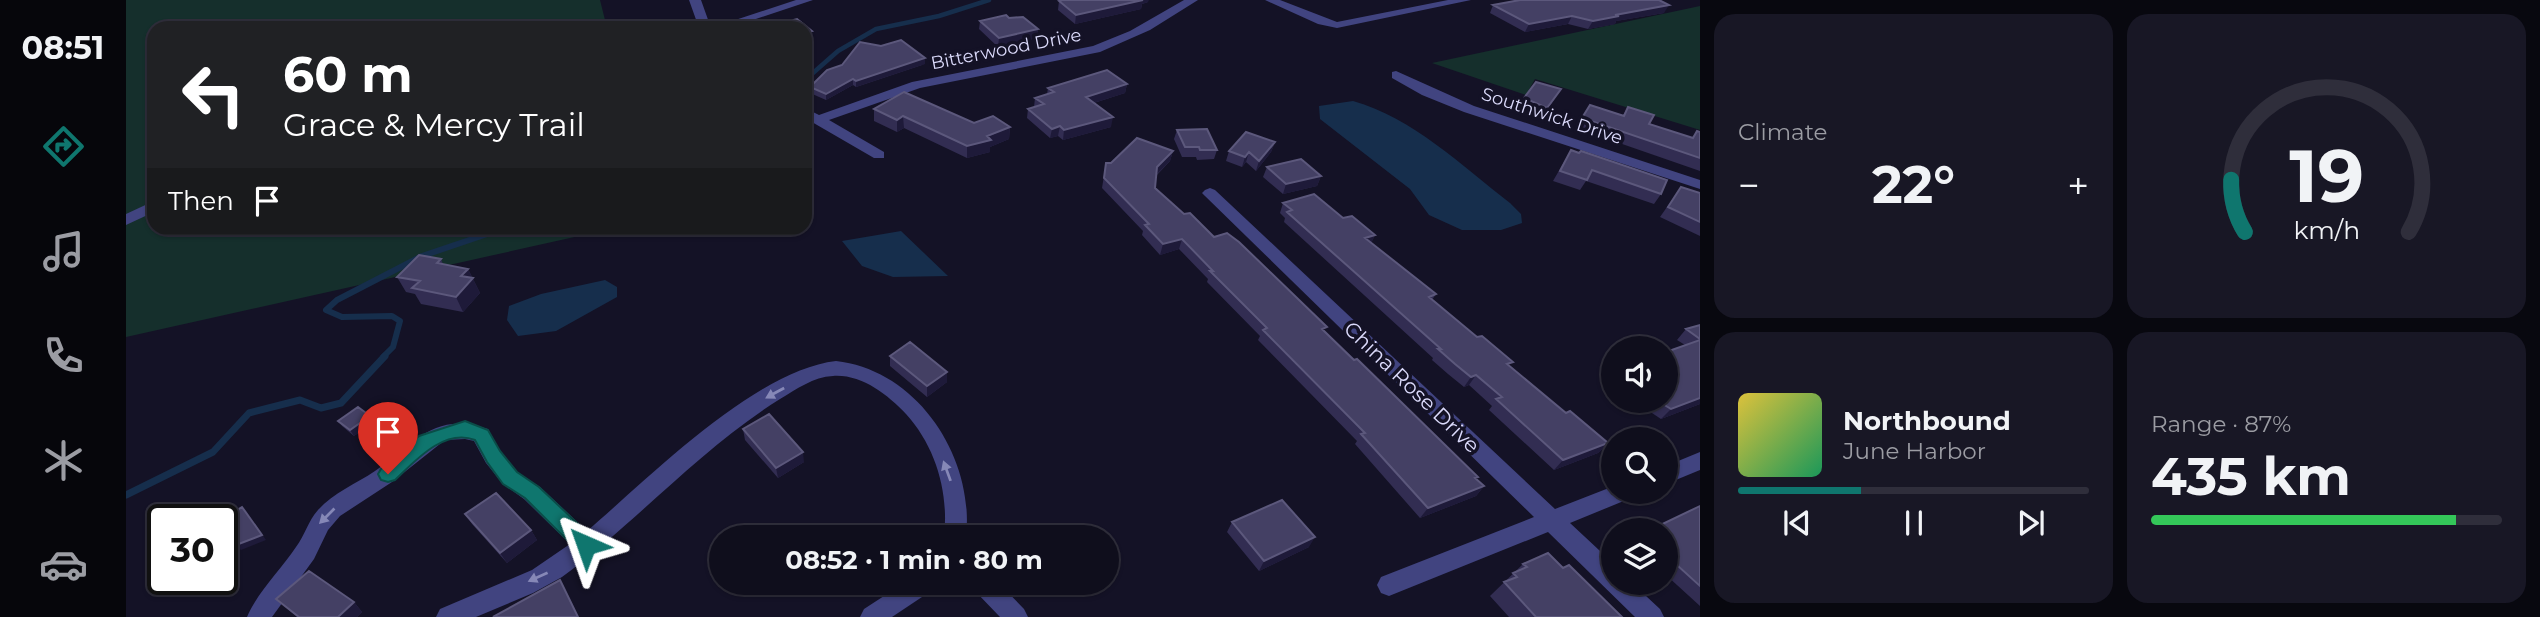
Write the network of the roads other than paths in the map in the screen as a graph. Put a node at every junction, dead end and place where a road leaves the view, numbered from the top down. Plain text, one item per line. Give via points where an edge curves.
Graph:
1 (695, 0) edge
2 (807, 0) edge
3 (1192, 0) edge
4 (1271, 0) edge
5 (1465, 0) edge
6 (702, 21) edge
7 (740, 21) edge
8 (1396, 75) dead end
9 (812, 115) edge
10 (821, 119) junction
11 (879, 155) dead end
12 (1700, 185) edge
13 (1210, 193) dead end
14 (147, 210) edge
15 (126, 220) edge
16 (1700, 461) edge
17 (1678, 470) edge
18 (1601, 501) edge
19 (1551, 521) junction
20 (958, 525) edge
21 (586, 545) junction
22 (1601, 568) edge
23 (1389, 585) dead end
24 (905, 595) edge
25 (995, 595) edge
26 (1629, 595) edge
27 (259, 617) edge
28 (448, 617) edge
29 (872, 617) edge
30 (1016, 617) edge
31 (1652, 617) edge

1 - 6 street
2 - 7 street
3 - 10 street, Bitterwood Drive via 1121,41 916,85
4 - 5 street via 1329,24
8 - 12 street, Southwick Drive via 1469,109
9 - 10 street
10 - 11 street
13 - 19 street, China Rose Drive
14 - 15 street
16 - 17 street
18 - 19 street
19 - 22 street, China Rose Drive
19 - 23 street
20 -> 21 street via 949,476 928,426 909,403 886,384 851,371 822,370 758,402 690,452
21 -> 27 street via 510,478 481,435 465,428 446,432 425,441 388,474 330,512
21 -> 28 street via 554,570
24 - 29 street
25 - 30 street
26 - 31 street, China Rose Drive

